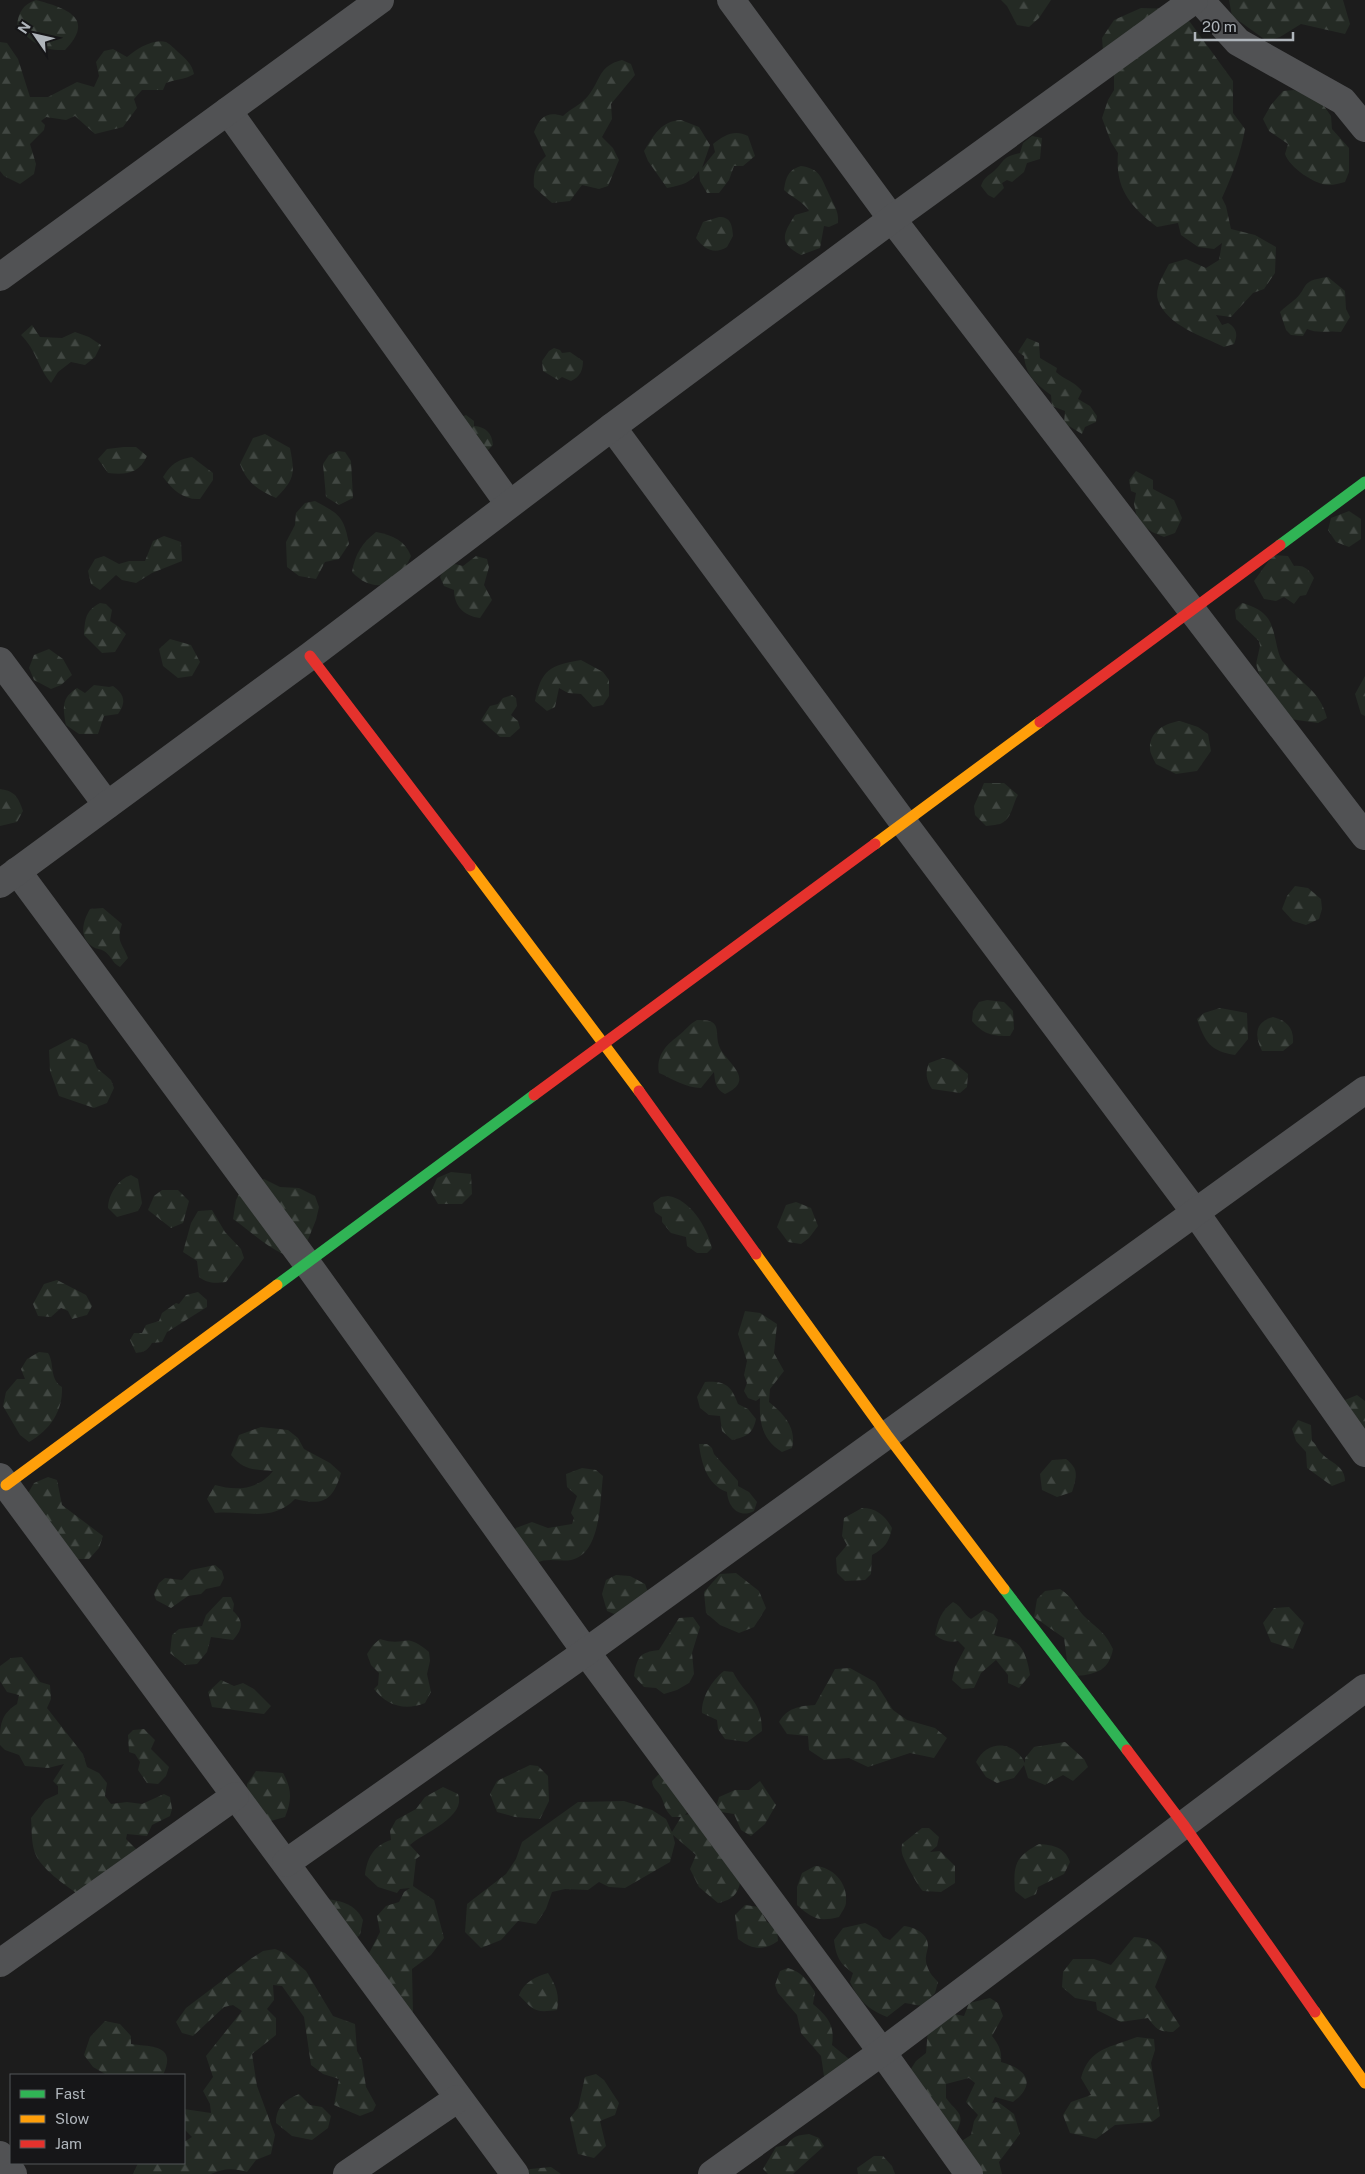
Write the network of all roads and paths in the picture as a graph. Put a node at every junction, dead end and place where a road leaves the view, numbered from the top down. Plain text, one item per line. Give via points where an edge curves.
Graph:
1 (380, 0) edge
2 (731, 0) edge
3 (1194, 0) edge
4 (1200, 0) edge
5 (228, 111) junction
6 (1365, 128) edge
7 (892, 219) junction
8 (0, 277) edge
9 (612, 427) junction
10 (1365, 482) edge
11 (509, 504) junction
12 (1190, 610) junction
13 (310, 656) junction
14 (0, 661) edge
15 (107, 805) junction
16 (903, 822) junction
17 (1365, 836) edge
18 (9, 878) edge
19 (604, 1042) junction
20 (1365, 1090) edge
21 (1195, 1212) junction
22 (306, 1262) junction
23 (887, 1435) junction
24 (1365, 1453) edge
25 (3, 1481) edge
26 (586, 1652) junction
27 (1365, 1688) edge
28 (235, 1796) junction
29 (1183, 1824) junction
30 (286, 1863) junction
31 (0, 1963) edge
32 (882, 2052) junction
33 (1365, 2083) edge
34 (457, 2099) junction
35 (0, 2154) edge
36 (13, 2174) edge
37 (347, 2174) edge
38 (515, 2174) edge
39 (712, 2174) edge
40 (969, 2174) edge

1 - 5 street
2 - 7 street
3 - 7 street
4 - 6 street via 1238,42 1343,101
5 - 8 street
5 - 11 street
7 - 9 street
7 - 12 street
9 - 11 street
9 - 16 street
10 - 12 street
11 - 13 street
12 - 16 street
12 - 17 street
13 - 15 street
13 - 19 street
14 - 15 street
15 - 18 street
16 - 19 street
16 - 21 street
18 - 22 street
19 - 22 street
19 - 23 street
20 - 21 street
21 - 23 street
21 - 24 street
22 - 25 street
22 - 26 street
23 - 26 street
23 - 29 street
25 - 28 street
26 - 30 street
26 - 32 street
27 - 29 street
28 - 30 street
28 - 31 street
29 - 32 street
29 - 33 street
30 - 34 street
32 - 39 street
32 - 40 street
34 - 37 street
34 - 38 street
35 - 36 street

